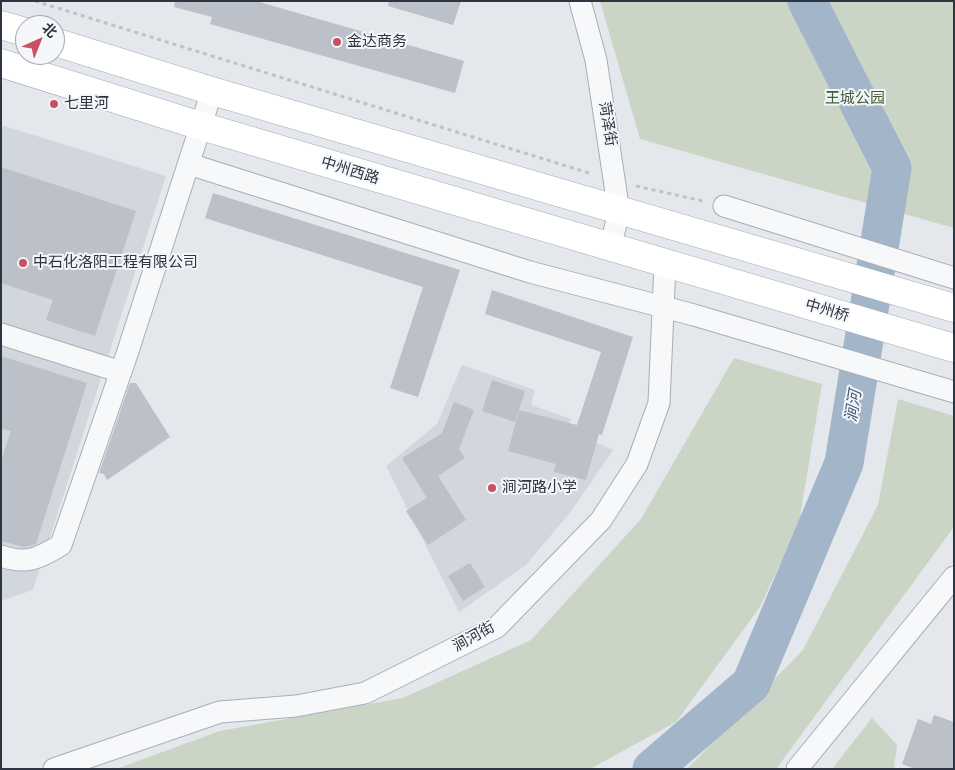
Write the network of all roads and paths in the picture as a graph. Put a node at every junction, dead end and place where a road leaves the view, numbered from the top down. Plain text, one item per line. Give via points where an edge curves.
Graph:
1 (35, 1) edge
2 (580, 1) edge
3 (1, 25) edge
4 (15, 29) edge
5 (65, 45) edge
6 (1, 63) edge
7 (212, 92) junction
8 (200, 126) junction
9 (188, 164) junction
10 (616, 181) junction
11 (724, 206) joint
12 (620, 212) junction
13 (610, 248) junction
14 (665, 264) junction
15 (700, 274) joint
16 (954, 278) edge
17 (662, 306) junction
18 (954, 308) edge
19 (1, 334) edge
20 (954, 348) edge
21 (121, 372) junction
22 (954, 392) edge
23 (1, 556) edge
24 (954, 577) edge
25 (54, 769) edge
26 (797, 769) edge

1 - 10 path
2 - 10 street, 菏泽街 via 596,60
3 - 4 main road
5 - 7 main road
6 - 8 main road, 中州西路
7 - 8 street
7 - 12 main road
8 - 9 street
8 - 13 main road, 中州西路
9 - 17 street via 530,272
9 - 21 street
10 - 11 path
10 - 12 street, 菏泽街
11 - 16 street
12 - 13 street, 菏泽街
12 - 18 main road
13 - 14 main road, 中州西路
14 - 15 main road, 中州西路
14 - 17 street, 涧河街
15 - 20 main road, 中州桥
17 - 22 street
17 - 25 street, 涧河街 via 659,403 637,464 601,520 497,626 365,693 296,706 220,712
19 - 21 street
21 - 23 street via 61,545 34,559 17,562
24 - 26 street

